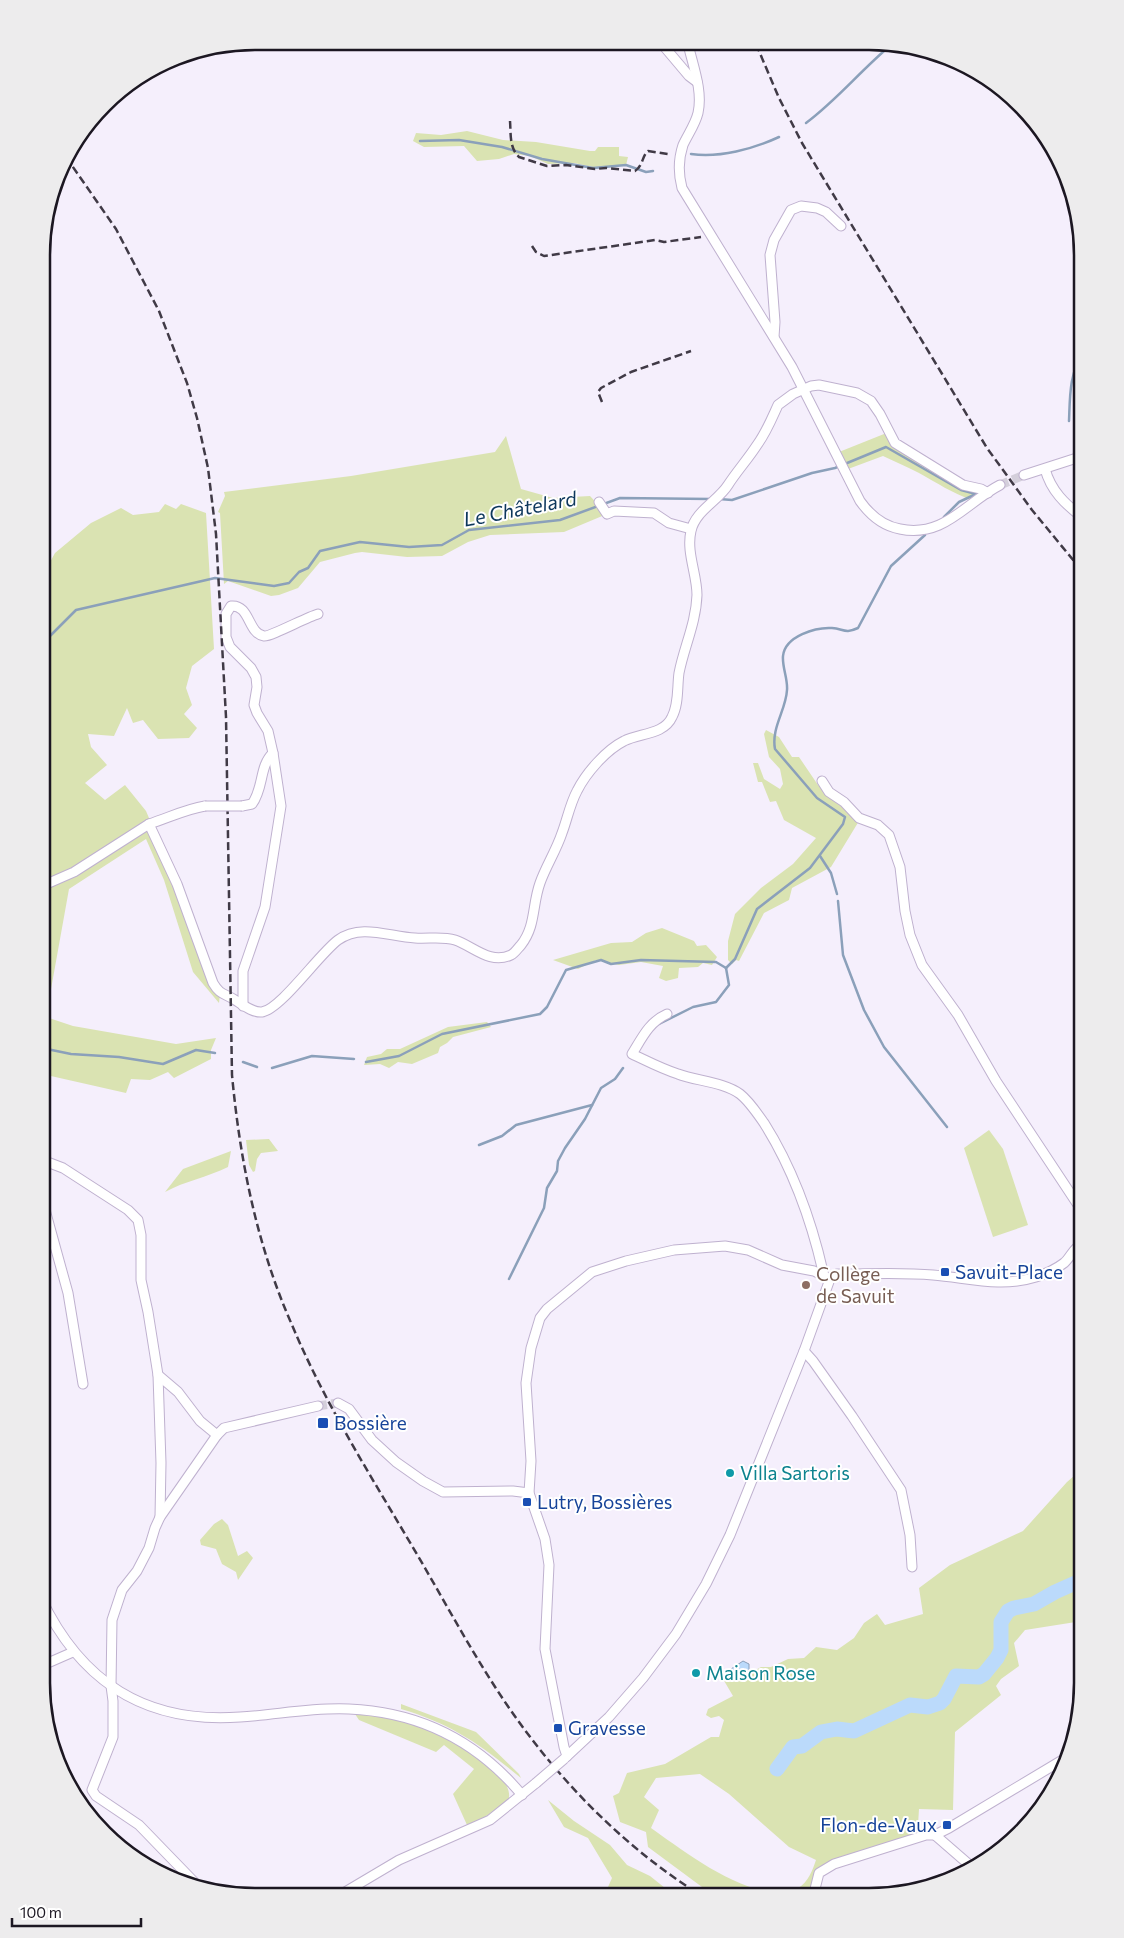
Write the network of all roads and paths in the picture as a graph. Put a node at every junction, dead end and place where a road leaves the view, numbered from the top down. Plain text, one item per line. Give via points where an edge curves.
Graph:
1 (667, 50) edge
2 (689, 50) edge
3 (697, 82) junction
4 (841, 226) dead end
5 (774, 338) junction
6 (803, 390) junction
7 (1074, 459) edge
8 (1045, 469) junction
9 (1024, 476) tunnel mouth
10 (1000, 485) tunnel mouth
11 (988, 493) junction
12 (603, 509) dead end
13 (1074, 512) edge
14 (691, 529) junction
15 (318, 614) dead end
16 (273, 754) junction
17 (822, 781) dead end
18 (149, 824) junction
19 (50, 882) edge
20 (246, 1007) junction
21 (667, 1014) dead end
22 (50, 1163) edge
23 (1074, 1198) edge
24 (50, 1228) edge
25 (1074, 1250) edge
26 (827, 1277) junction
27 (804, 1350) junction
28 (158, 1374) junction
29 (82, 1384) dead end
30 (338, 1403) dead end
31 (318, 1406) tunnel mouth
32 (216, 1435) junction
33 (529, 1493) junction
34 (160, 1517) junction
35 (912, 1567) dead end
36 (50, 1615) edge
37 (73, 1652) junction
38 (50, 1662) edge
39 (111, 1686) junction
40 (566, 1757) junction
41 (1058, 1763) edge
42 (522, 1794) junction
43 (935, 1835) junction
44 (968, 1863) edge
45 (189, 1877) edge
46 (352, 1888) edge
47 (815, 1888) edge

1 - 3 street
2 - 3 street
3 - 5 street via 698,113 682,148 678,167 682,188
4 - 5 street via 817,208 801,206 790,210 770,254
5 - 6 street
6 - 11 street via 819,385 857,393 871,401 895,443 963,485
6 - 11 street via 860,501 869,513 888,526 918,531 941,525
6 - 14 street via 778,405 759,443 719,496 698,516
7 - 8 street
8 - 9 street
8 - 13 street via 1056,494
10 - 11 street
12 - 14 street via 654,513 669,523
14 - 20 street via 697,595 671,720 655,731 624,741 586,774 538,887 531,928 512,954 488,956 442,937 416,938 358,932 337,941 271,1008 258,1012
15 - 16 street via 264,636 256,632 238,607 231,606 226,614 228,643 256,677 254,705 268,731
16 - 18 street, bridge via 266,760 258,796 252,804 193,808
16 - 20 street via 281,806 265,907 243,971
17 - 23 street via 828,792 844,802 859,818 878,825 889,835 900,867 910,935 922,965
18 - 19 street via 74,872
18 - 20 street via 177,884 213,983 220,994
21 - 26 street via 649,1027 632,1054 677,1074 724,1086 740,1094 756,1111 788,1167
22 - 28 street via 128,1210 138,1220 140,1280
24 - 29 street via 68,1294
25 - 26 street via 1064,1262 1037,1277 1011,1282 933,1275 837,1274
26 - 27 street
26 - 33 street via 782,1265 748,1250 725,1246 674,1250 626,1260 592,1272 547,1309 540,1318 531,1348 526,1383 531,1460
27 - 35 street via 900,1490 910,1535
27 - 40 street via 730,1535 691,1610 628,1696
28 - 32 street
28 - 34 street
30 - 33 street via 349,1409 372,1440 396,1462 443,1492
31 - 32 street via 224,1428
32 - 34 street
33 - 40 street via 545,1539 549,1565 545,1649
34 - 39 street via 149,1548 122,1590 112,1620
36 - 37 street
37 - 38 street
37 - 39 street
39 - 42 street via 145,1705 190,1716 239,1717 348,1709 411,1718 470,1746 502,1772
39 - 45 street via 113,1737 92,1792 139,1825
40 - 42 street, bridge
41 - 43 street
42 - 46 street via 490,1820 399,1860
43 - 44 street
43 - 47 street via 834,1864 819,1873

